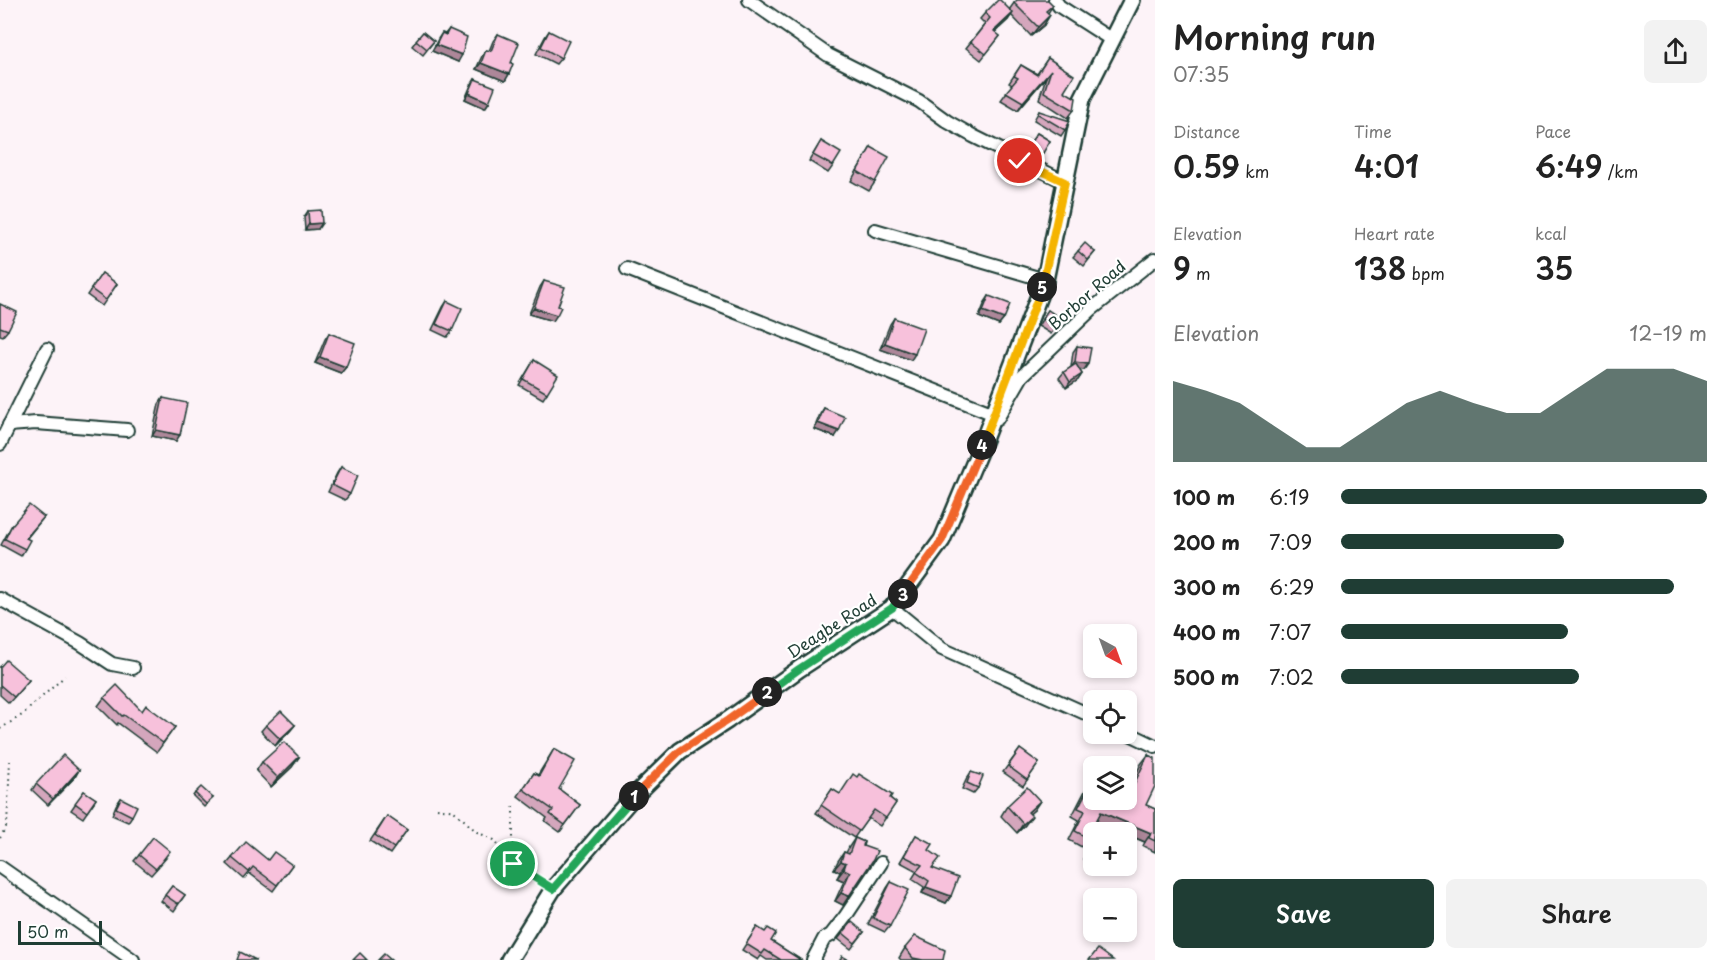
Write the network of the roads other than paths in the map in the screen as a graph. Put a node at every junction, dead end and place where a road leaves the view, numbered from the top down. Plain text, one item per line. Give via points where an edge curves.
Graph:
1 (749, 0) edge
2 (1055, 0) edge
3 (1132, 0) edge
4 (1112, 40) junction
5 (1065, 182) junction
6 (875, 231) dead end
7 (1155, 259) edge
8 (627, 269) dead end
9 (1045, 280) junction
10 (47, 349) dead end
11 (994, 414) junction
12 (9, 425) junction
13 (127, 430) dead end
14 (0, 444) edge
15 (981, 447) junction
16 (0, 599) edge
17 (892, 608) junction
18 (133, 668) dead end
19 (1083, 712) edge
20 (1137, 737) edge
21 (1155, 746) edge
22 (881, 863) dead end
23 (0, 867) edge
24 (133, 960) edge
25 (509, 960) edge
26 (813, 960) edge

1 - 5 street via 828,55
2 - 4 street
3 - 4 street, Deagbe Road
4 - 5 street, Deagbe Road via 1083,99
5 - 9 street, Deagbe Road
6 - 9 street
7 - 15 street, Borbor Road via 1092,309 1022,376
8 - 11 street
9 - 11 street, Deagbe Road
10 - 12 street
11 - 15 street, Deagbe Road
12 - 13 street via 36,423
12 - 14 street
15 - 17 street, Deagbe Road via 942,540
16 - 18 street via 112,664
17 - 19 street via 942,649
17 - 25 street, Deagbe Road via 680,751 630,800 553,889
20 - 21 street
22 - 26 street via 831,935 824,939
23 - 24 street

